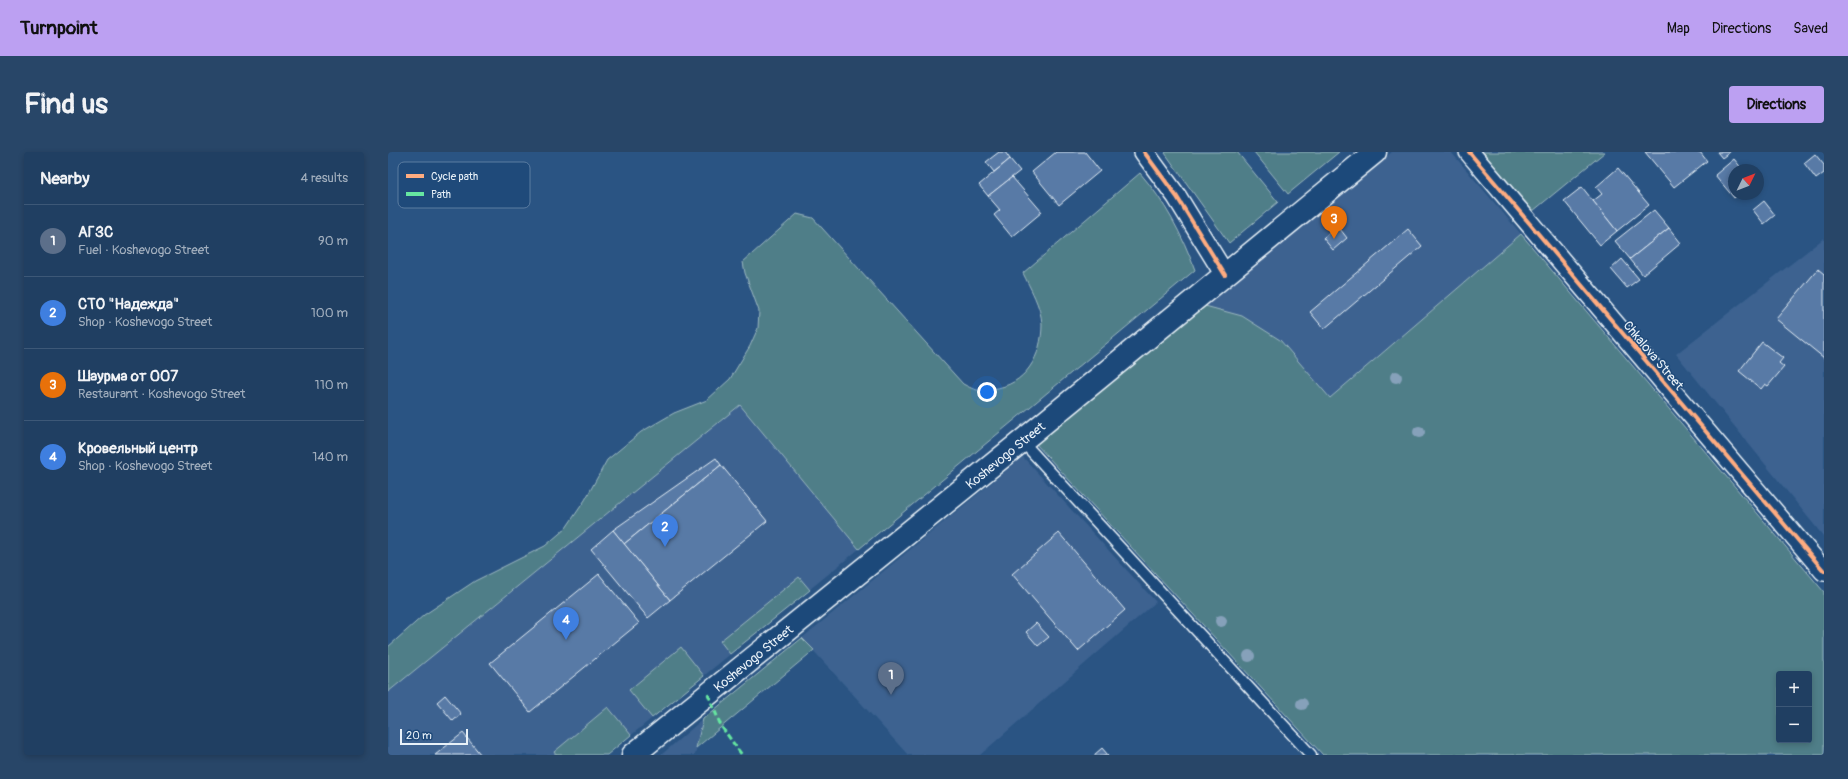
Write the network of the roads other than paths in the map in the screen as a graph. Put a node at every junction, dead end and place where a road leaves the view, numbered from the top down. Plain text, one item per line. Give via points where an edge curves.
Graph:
1 (1144, 152) edge
2 (1375, 152) edge
3 (1469, 152) edge
4 (1225, 275) junction
5 (1022, 441) junction
6 (1824, 571) edge
7 (633, 755) edge
8 (1311, 755) edge

1 - 4 street via 1177,197
2 - 4 main road, Koshevogo Street
3 - 6 street, Chkalova Street
4 - 5 main road, Koshevogo Street
5 - 7 main road, Koshevogo Street
5 - 8 lane

